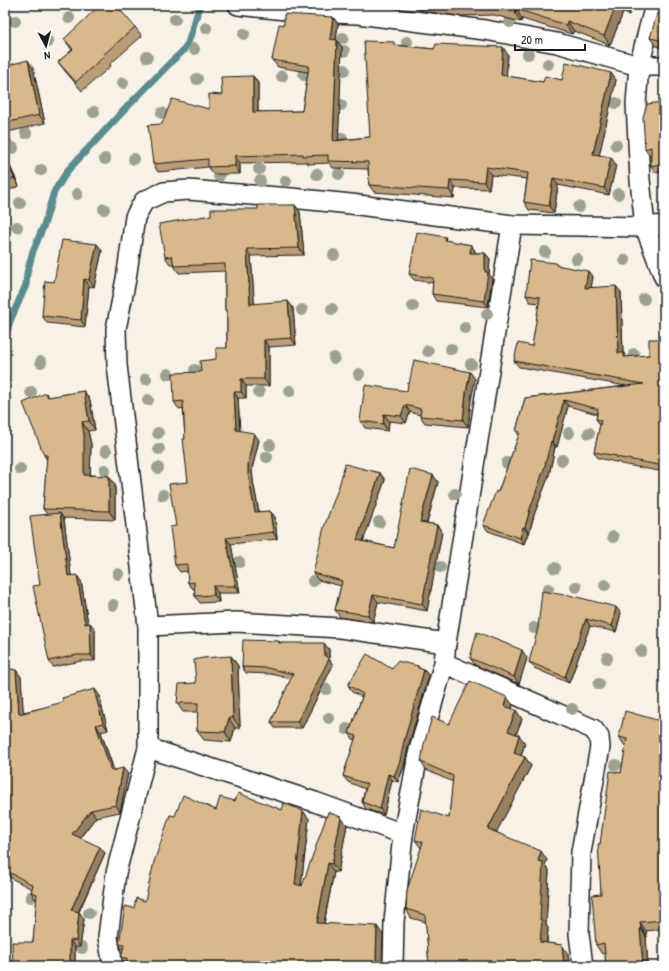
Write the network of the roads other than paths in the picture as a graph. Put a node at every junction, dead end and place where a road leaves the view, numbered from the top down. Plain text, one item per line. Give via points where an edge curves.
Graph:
1 (238, 5) edge
2 (655, 5) edge
3 (358, 10) edge
4 (639, 66) junction
5 (664, 66) edge
6 (512, 225) junction
7 (664, 225) edge
8 (645, 227) junction
9 (664, 277) edge
10 (148, 626) junction
11 (446, 643) junction
12 (444, 663) junction
13 (148, 748) junction
14 (403, 834) junction
15 (113, 966) edge
16 (393, 966) edge
17 (583, 966) edge

1 - 3 street via 305,12
2 - 4 street
3 - 4 street via 557,43
4 - 5 street
4 - 8 street via 636,104
6 - 8 street
6 - 10 street via 306,199 188,190 164,192 144,201 135,217 116,329 117,365
6 - 11 street
7 - 8 street
8 - 9 street
10 - 11 street via 237,622 340,628
10 - 13 street
11 - 12 street
12 - 14 street via 419,750
12 - 17 street via 594,729 599,737 600,747 581,852 579,934
13 - 14 street via 315,802
13 - 15 street via 116,873 108,937
14 - 16 street via 394,922

